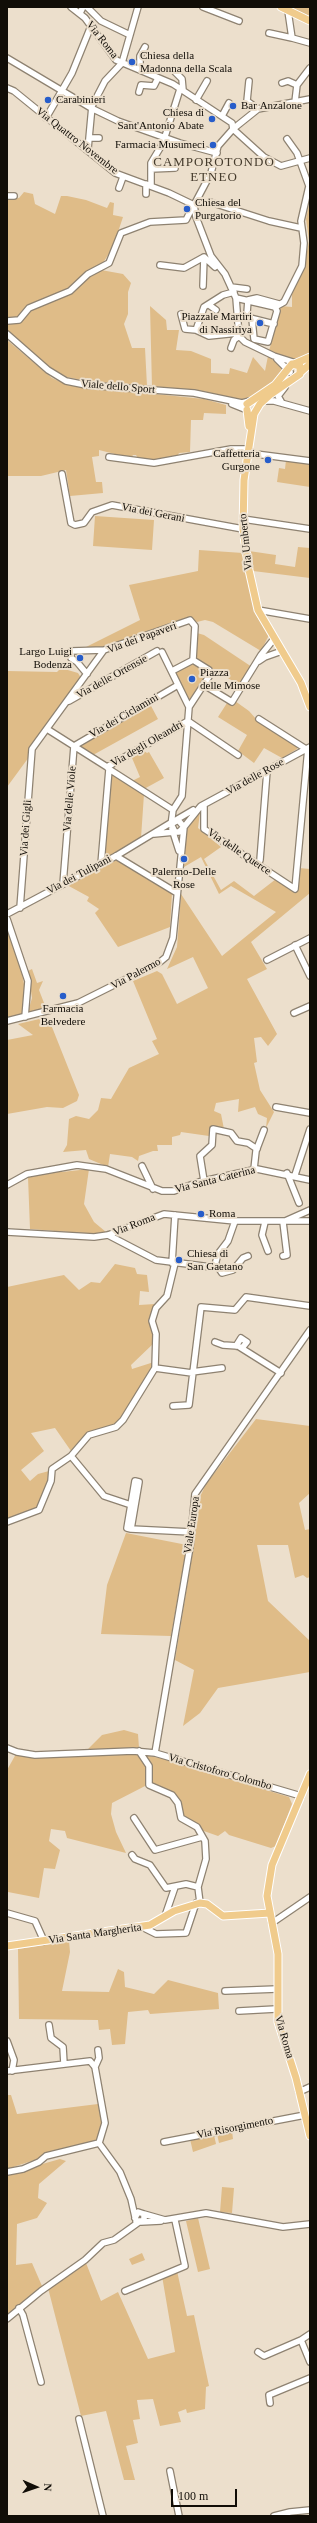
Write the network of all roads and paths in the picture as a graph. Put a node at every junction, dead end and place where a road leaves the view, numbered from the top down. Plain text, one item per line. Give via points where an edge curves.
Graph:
1 (70, 7) edge
2 (88, 7) edge
3 (138, 7) edge
4 (203, 7) edge
5 (281, 7) edge
6 (81, 10) edge
7 (288, 10) junction
8 (239, 21) dead end
9 (310, 21) edge
10 (91, 26) junction
11 (269, 33) dead end
12 (130, 35) junction
13 (292, 38) junction
14 (310, 43) edge
15 (144, 47) dead end
16 (7, 58) edge
17 (122, 64) junction
18 (310, 68) edge
19 (140, 70) junction
20 (174, 72) dead end
21 (158, 78) junction
22 (207, 81) dead end
23 (249, 81) dead end
24 (282, 83) dead end
25 (297, 85) junction
26 (7, 88) edge
27 (182, 89) junction
28 (62, 91) junction
29 (140, 92) dead end
30 (310, 99) edge
31 (196, 100) junction
32 (295, 102) junction
33 (229, 103) dead end
34 (91, 108) junction
35 (258, 109) junction
36 (222, 115) junction
37 (46, 118) junction
38 (236, 131) junction
39 (90, 138) junction
40 (98, 138) dead end
41 (164, 138) junction
42 (287, 139) dead end
43 (88, 149) junction
44 (217, 153) junction
45 (310, 158) edge
46 (300, 161) junction
47 (175, 168) dead end
48 (151, 169) junction
49 (123, 176) junction
50 (149, 185) junction
51 (119, 188) dead end
52 (146, 194) dead end
53 (7, 196) edge
54 (14, 196) dead end
55 (210, 202) dead end
56 (193, 208) junction
57 (301, 228) junction
58 (204, 257) junction
59 (160, 265) dead end
60 (221, 270) junction
61 (203, 286) dead end
62 (247, 289) dead end
63 (234, 292) junction
64 (248, 300) junction
65 (279, 304) junction
66 (209, 305) junction
67 (216, 310) dead end
68 (181, 314) dead end
69 (252, 319) junction
70 (7, 321) edge
71 (274, 324) junction
72 (196, 330) junction
73 (7, 334) edge
74 (238, 335) junction
75 (232, 348) dead end
76 (274, 356) junction
77 (310, 358) edge
78 (310, 364) edge
79 (291, 370) junction
80 (299, 374) junction
81 (284, 405) junction
82 (252, 406) junction
83 (310, 411) edge
84 (248, 451) junction
85 (109, 456) dead end
86 (310, 461) edge
87 (62, 474) dead end
88 (243, 519) junction
89 (243, 529) junction
90 (310, 529) edge
91 (259, 613) junction
92 (310, 619) edge
93 (274, 639) junction
94 (104, 650) junction
95 (282, 652) junction
96 (193, 658) junction
97 (256, 664) junction
98 (171, 670) junction
99 (87, 674) junction
100 (177, 686) junction
101 (205, 686) junction
102 (75, 690) junction
103 (80, 695) junction
104 (67, 702) junction
105 (310, 707) edge
106 (189, 708) junction
107 (259, 719) dead end
108 (188, 721) junction
109 (46, 729) junction
110 (74, 746) junction
111 (308, 748) edge
112 (32, 749) joint
113 (238, 755) dead end
114 (310, 757) edge
115 (305, 762) junction
116 (108, 768) junction
117 (266, 771) junction
118 (202, 806) junction
119 (174, 810) junction
120 (173, 825) junction
121 (183, 827) junction
122 (150, 835) junction
123 (180, 855) junction
124 (116, 856) junction
125 (101, 864) junction
126 (258, 865) junction
127 (63, 884) junction
128 (177, 893) junction
129 (20, 908) junction
130 (7, 914) edge
131 (7, 919) edge
132 (310, 938) edge
133 (295, 945) junction
134 (267, 960) dead end
135 (310, 976) edge
136 (310, 1006) edge
137 (294, 1013) dead end
138 (25, 1017) junction
139 (7, 1021) edge
140 (276, 1107) dead end
141 (310, 1113) edge
142 (310, 1129) edge
143 (264, 1130) dead end
144 (257, 1149) junction
145 (142, 1166) dead end
146 (254, 1169) junction
147 (287, 1173) junction
148 (294, 1175) junction
149 (310, 1180) edge
150 (204, 1181) junction
151 (7, 1185) edge
152 (153, 1189) junction
153 (299, 1203) dead end
154 (310, 1210) edge
155 (175, 1215) junction
156 (235, 1221) junction
157 (310, 1221) edge
158 (264, 1222) junction
159 (283, 1222) junction
160 (7, 1232) edge
161 (108, 1235) junction
162 (268, 1251) dead end
163 (248, 1256) dead end
164 (283, 1256) dead end
165 (174, 1263) junction
166 (216, 1264) junction
167 (310, 1306) edge
168 (310, 1330) edge
169 (215, 1342) dead end
170 (155, 1368) junction
171 (222, 1368) dead end
172 (192, 1372) junction
173 (281, 1373) junction
174 (173, 1406) dead end
175 (71, 1456) junction
176 (7, 1522) edge
177 (191, 1532) junction
178 (7, 1748) edge
179 (139, 1751) junction
180 (155, 1753) junction
181 (310, 1774) edge
182 (300, 1796) junction
183 (134, 1818) dead end
184 (202, 1837) junction
185 (132, 1854) dead end
186 (175, 1887) junction
187 (198, 1887) junction
188 (310, 1897) edge
189 (198, 1903) junction
190 (7, 1913) edge
191 (270, 1913) junction
192 (166, 1916) junction
193 (272, 1923) junction
194 (142, 1927) junction
195 (44, 1941) junction
196 (7, 1946) edge
197 (276, 1989) junction
198 (225, 1991) dead end
199 (276, 2008) junction
200 (239, 2011) dead end
201 (48, 2025) dead end
202 (7, 2041) edge
203 (98, 2050) dead end
204 (64, 2064) junction
205 (96, 2067) junction
206 (10, 2071) edge
207 (310, 2087) edge
208 (299, 2092) junction
209 (305, 2115) junction
210 (310, 2136) edge
211 (164, 2142) dead end
212 (99, 2143) junction
213 (7, 2172) edge
214 (131, 2199) junction
215 (143, 2213) junction
216 (137, 2220) junction
217 (165, 2220) junction
218 (175, 2220) junction
219 (310, 2224) edge
220 (125, 2291) dead end
221 (19, 2308) junction
222 (7, 2319) edge
223 (310, 2334) edge
224 (301, 2340) junction
225 (258, 2352) dead end
226 (310, 2362) edge
227 (310, 2378) edge
228 (41, 2382) dead end
229 (270, 2403) dead end
230 (79, 2420) dead end
231 (170, 2471) dead end
232 (310, 2510) edge
233 (103, 2516) edge
234 (179, 2516) edge
235 (275, 2516) edge

1 - 6 street, Via Roma
2 - 12 street via 101,21
3 - 12 street
4 - 8 street
5 - 7 main road
6 - 10 street, Via Roma
7 - 9 main road
7 - 13 street
10 - 17 street, Via Roma via 113,57
10 - 28 street
11 - 13 street
12 - 17 street
13 - 14 street
15 - 19 street via 140,56
16 - 28 street
17 - 19 street, Via Roma
17 - 34 street via 105,81
18 - 25 street
19 - 21 street, Via Roma
20 - 27 street via 182,79
21 - 27 street, Via Roma
21 - 29 street via 154,86 141,85
22 - 31 street
23 - 35 street via 247,101
24 - 25 street via 288,81
25 - 32 street
26 - 37 street, Via Quattro Novembre via 14,90
27 - 31 street, Via Roma
27 - 41 street
28 - 34 street
28 - 37 street
30 - 32 street
31 - 36 street, Via Roma
32 - 35 street
33 - 36 street
34 - 39 street
34 - 41 street
35 - 38 street via 247,117
36 - 38 street, Via Roma via 232,123
37 - 43 street, Via Quattro Novembre
38 - 44 street via 222,140
38 - 46 street, Via Roma via 264,157 275,163 284,166
39 - 40 street
39 - 43 street
41 - 44 street
41 - 48 street
42 - 46 street
43 - 49 street, Via Quattro Novembre
44 - 56 street via 211,173
45 - 46 street, Via Roma
46 - 57 street via 309,186
47 - 48 street
48 - 50 street
49 - 50 street, Via Quattro Novembre
49 - 51 street
50 - 52 street
50 - 56 street, Via Quattro Novembre
53 - 54 street
55 - 57 street via 268,221
56 - 60 street via 211,256
56 - 70 street via 186,220 150,222 121,233 109,263 88,274 70,291 29,308 19,320
57 - 65 street via 304,243 302,266
58 - 59 street via 184,268
58 - 60 street
58 - 61 street
60 - 63 street
62 - 63 street
63 - 64 street
63 - 66 street via 223,295
63 - 74 street
64 - 65 street
64 - 69 street via 247,313
65 - 71 street
66 - 67 street
66 - 72 street via 204,307
68 - 72 street via 185,328
69 - 71 street
69 - 71 street via 255,340 269,342
72 - 74 street via 209,336
73 - 82 street, Viale dello Sport via 48,370 66,381 86,385 194,393
74 - 75 street
74 - 76 street via 245,342
76 - 79 street
76 - 79 street
77 - 79 main road
78 - 80 main road
79 - 80 main road
79 - 80 main road
79 - 81 street via 279,393 279,399
79 - 82 main road
79 - 82 main road
81 - 82 street, Viale dello Sport via 269,400
81 - 83 street, Viale dello Sport
82 - 84 main road, Via Umberto
84 - 85 street via 223,450 154,463
84 - 86 street
84 - 88 main road, Via Umberto
87 - 89 street, Via dei Gerani via 71,523 75,525 84,523 92,512 112,505
88 - 89 main road, Via Umberto
88 - 90 street
89 - 91 main road, Via Umberto
91 - 92 street
91 - 93 main road, Via Umberto
93 - 95 main road, Via Umberto
93 - 97 street via 268,643
94 - 96 street, Via dei Papaveri via 190,620 195,626
94 - 99 street, Via dei Papaveri
94 - 99 street via 71,651 71,658
95 - 97 street via 265,656
95 - 105 main road, Via Umberto via 301,683
96 - 98 street
96 - 101 street via 209,670 210,675
97 - 101 street via 232,702
98 - 100 street, Via delle Ortensie
98 - 103 street, Via delle Ortensie via 160,652
99 - 102 street, Via dei Papaveri
100 - 106 street, Via delle Ortensie
100 - 110 street, Via dei Ciclamini
101 - 106 street
102 - 103 street
102 - 104 street, Via dei Papaveri
103 - 104 street, Via delle Ortensie
104 - 109 street, Via dei Papaveri
106 - 108 street
107 - 111 street
108 - 113 street, Via degli Oleandri
108 - 116 street, Via degli Oleandri
108 - 119 street via 182,796
109 - 110 street
109 - 112 street, Via dei Papaveri
110 - 116 street, Via degli Oleandri
110 - 127 street, Via delle Viole
111 - 115 street
111 - 117 street, Via delle Rose
112 - 129 street, Via dei Gigli
114 - 115 street
115 - 126 street, Via delle Querce via 295,889
116 - 119 street
116 - 125 street
117 - 118 street, Via delle Rose
117 - 126 street
118 - 120 street, Via delle Rose
118 - 121 street
118 - 126 street, Via delle Querce via 204,829
119 - 120 street
120 - 121 street via 181,831
120 - 121 street via 182,822
120 - 122 street, Via dei Tulipani
120 - 122 street
120 - 123 street
121 - 123 street, Via Palermo
122 - 124 street, Via dei Tulipani
123 - 128 street, Via Palermo
124 - 125 street, Via dei Tulipani
124 - 128 street
125 - 127 street, Via dei Tulipani
127 - 129 street, Via dei Tulipani
128 - 138 street, Via Palermo via 172,946 160,962 78,1003
129 - 130 street, Via dei Tulipani
131 - 138 street via 28,981
132 - 133 street
133 - 134 street
133 - 135 street
136 - 137 street
138 - 139 street, Via Palermo
140 - 141 street
142 - 148 street
143 - 144 street
144 - 146 street
144 - 150 street via 248,1143 237,1141 231,1133 213,1129 212,1145 200,1156
145 - 152 street
146 - 147 street, Via Santa Caterina
146 - 150 street, Via Santa Caterina
147 - 148 street, Via Santa Caterina
147 - 153 street
148 - 149 street, Via Santa Caterina
150 - 152 street, Via Santa Caterina via 174,1191
151 - 152 street, Via Santa Caterina via 35,1172 69,1165 106,1169
154 - 159 street
155 - 156 street, Via Roma
155 - 161 street, Via Roma via 153,1217
155 - 165 street
156 - 158 street, Via Roma
156 - 166 street via 230,1237 218,1254
157 - 159 street, Via Roma
158 - 159 street, Via Roma
158 - 162 street via 262,1235
159 - 164 street via 287,1255
160 - 161 street, Via Roma via 94,1237
161 - 165 street via 156,1260
163 - 166 street via 233,1270 222,1273
165 - 166 street via 208,1268
165 - 170 street via 167,1296 156,1308 152,1321 156,1334
167 - 172 street via 246,1296 235,1310 200,1307
168 - 173 street, Viale Europa
169 - 173 street via 242,1348
170 - 172 street
170 - 175 street via 123,1420 116,1427 89,1435
171 - 172 street
172 - 174 street via 189,1406
173 - 177 street, Viale Europa via 195,1494
175 - 176 street via 52,1469 51,1481 39,1510
175 - 177 street via 104,1496 133,1506 127,1528
177 - 180 street, Viale Europa
178 - 179 street, Via Cristoforo Colombo via 36,1755
179 - 180 street, Via Cristoforo Colombo
179 - 184 street via 149,1766 149,1785 172,1795 178,1803 182,1818 197,1827
180 - 182 street, Via Cristoforo Colombo
181 - 182 main road, Via Roma
182 - 191 main road, Via Roma via 272,1865 267,1896
183 - 184 street via 155,1850
184 - 187 street via 206,1845 206,1859
185 - 186 street via 135,1859 150,1865 166,1888
186 - 187 street via 186,1884
186 - 192 street
187 - 189 street
188 - 193 street
189 - 191 main road via 223,1916
189 - 192 main road, Via Santa Margherita via 179,1908
189 - 194 street via 186,1933 156,1934
190 - 195 street via 35,1921
191 - 193 main road, Via Roma
192 - 194 main road, Via Santa Margherita via 156,1923
193 - 197 main road, Via Roma via 278,1954
194 - 195 main road, Via Santa Margherita
195 - 196 main road, Via Santa Margherita
197 - 198 street
197 - 199 main road, Via Roma
199 - 200 street
199 - 208 main road, Via Roma
201 - 204 street via 51,2038 63,2047
202 - 206 street via 14,2060
203 - 205 street
204 - 205 street via 90,2061
204 - 206 street
205 - 212 street via 105,2123
207 - 208 street
208 - 209 main road, Via Roma
209 - 210 main road, Via Roma
209 - 211 street, Via Risorgimento
212 - 213 street via 46,2156 23,2169
212 - 214 street via 120,2172
214 - 215 street
214 - 216 street
215 - 216 street via 137,2212
215 - 216 street via 145,2219
215 - 217 street
216 - 217 street
216 - 221 street via 114,2240 103,2243 86,2260
217 - 218 street
218 - 219 street via 206,2213 283,2227
218 - 220 street via 185,2266
221 - 222 street
221 - 228 street
223 - 224 street
224 - 225 street via 264,2356
224 - 226 street
227 - 229 street via 269,2395
230 - 233 street
231 - 234 street
232 - 235 street

